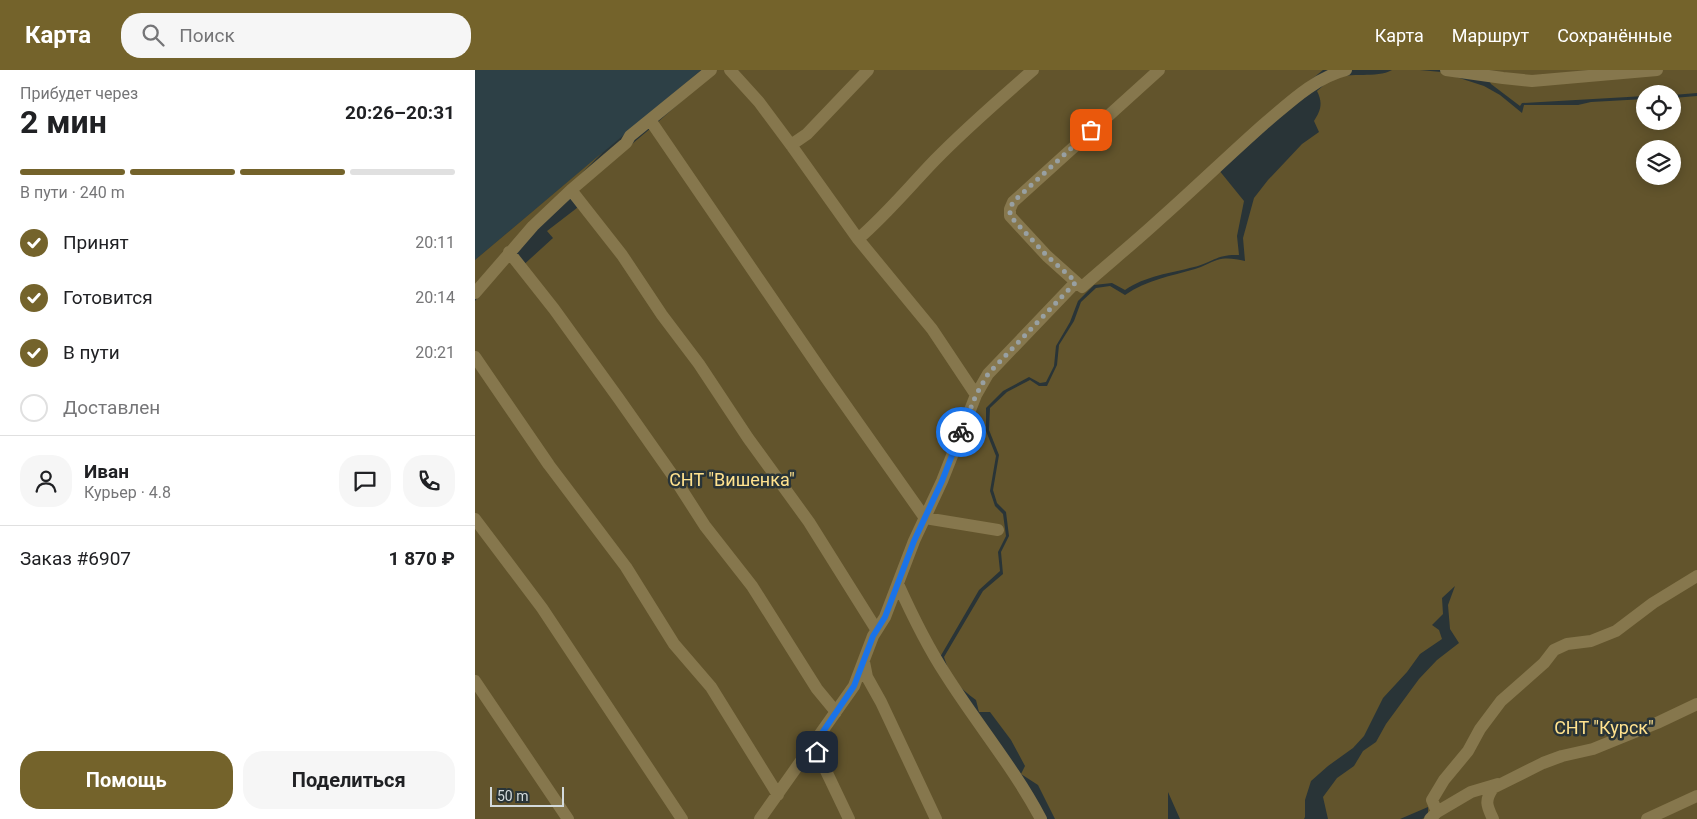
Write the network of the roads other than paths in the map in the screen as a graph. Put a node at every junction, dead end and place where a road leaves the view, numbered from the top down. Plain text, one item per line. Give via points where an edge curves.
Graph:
1 (711, 70) edge
2 (730, 70) edge
3 (868, 70) edge
4 (1033, 70) edge
5 (1159, 70) edge
6 (1346, 70) edge
7 (1446, 70) edge
8 (1657, 70) edge
9 (1617, 72) edge
10 (1520, 75) edge
11 (650, 120) junction
12 (791, 144) junction
13 (571, 190) junction
14 (857, 239) junction
15 (509, 252) junction
16 (1076, 282) junction
17 (475, 293) edge
18 (475, 357) edge
19 (976, 395) junction
20 (925, 518) junction
21 (475, 519) edge
22 (998, 530) dead end
23 (1697, 576) edge
24 (898, 584) junction
25 (876, 629) junction
26 (864, 659) junction
27 (475, 681) edge
28 (1697, 704) edge
29 (836, 712) junction
30 (818, 739) junction
31 (1507, 781) junction
32 (778, 795) junction
33 (1697, 796) edge
34 (1433, 816) edge
35 (568, 819) edge
36 (682, 819) edge
37 (760, 819) edge
38 (849, 819) edge
39 (936, 819) edge
40 (1041, 819) edge
41 (1493, 819) edge
42 (1647, 819) edge

1 - 11 street
2 - 12 street
3 - 12 street via 807,134
4 - 14 street via 976,120
5 - 16 street via 1013,202 1010,209 1010,216
6 - 16 street via 1314,84 1290,102 1082,287
7 - 10 street
8 - 9 street
9 - 10 street via 1532,81
11 - 13 street
11 - 20 street
12 - 14 street
13 - 15 street
13 - 25 street via 622,255 809,522
14 - 19 street via 932,329
15 - 17 street
15 - 29 street via 619,399 705,526 751,586 817,689
16 - 19 street via 988,374
18 - 32 street via 549,465 626,567 674,644 711,687
19 - 20 street
20 - 22 street
20 - 24 street
21 - 36 street via 542,608
23 - 34 street via 1616,631 1554,650 1501,701 1480,729 1432,800
24 - 25 street via 885,617
24 - 40 street via 946,676 1029,795
25 - 26 street
26 - 29 street via 854,686
26 - 39 street via 867,677
27 - 35 street
28 - 31 street via 1617,740 1543,763
29 - 30 street
30 - 32 street
30 - 38 street via 817,752
31 - 34 street via 1471,792
31 - 41 street via 1493,788 1488,795 1487,805
32 - 37 street
33 - 42 street

